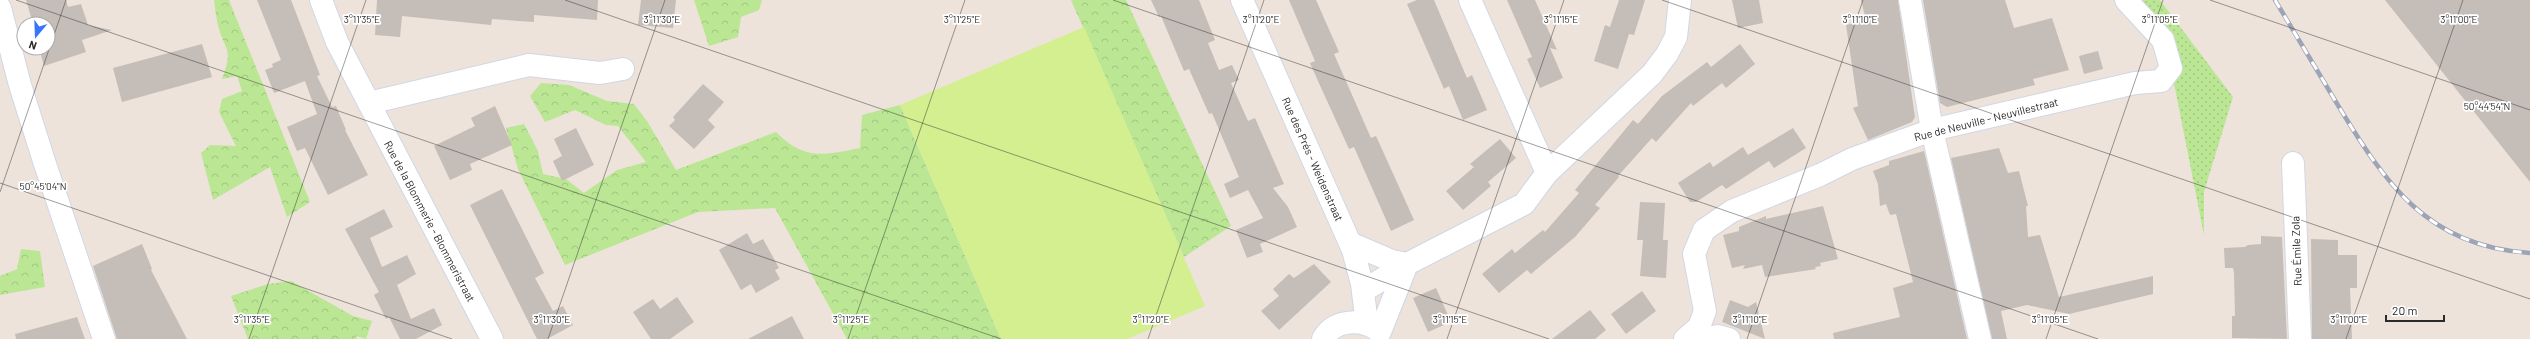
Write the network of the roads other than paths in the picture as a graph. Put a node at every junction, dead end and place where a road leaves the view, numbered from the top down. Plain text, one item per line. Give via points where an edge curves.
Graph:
1 (322, 0) edge
2 (1242, 0) edge
3 (1470, 0) edge
4 (1680, 0) edge
5 (1910, 0) edge
6 (2126, 0) edge
7 (0, 8) edge
8 (623, 69) dead end
9 (369, 103) junction
10 (1932, 130) junction
11 (2293, 163) dead end
12 (1547, 173) junction
13 (1350, 243) junction
14 (1407, 264) junction
15 (1363, 291) junction
16 (1378, 332) edge
17 (104, 339) edge
18 (492, 339) edge
19 (1323, 339) edge
20 (1685, 339) edge
21 (1705, 339) edge
22 (1729, 339) edge
23 (1980, 339) edge
24 (2300, 339) edge

1 - 9 street, Rue de la Blommerie - Blommeristraat via 337,42
2 - 13 street, Rue des Prés - Weidenstraat
3 - 12 street
4 - 12 street via 1676,37 1652,74
5 - 10 street
6 - 10 street, Rue de Neuville - Neuvillestraat via 2163,40 2171,68 2161,81 2135,83
7 - 17 street via 41,153
8 - 9 street via 600,73 529,64
9 - 18 street, Rue de la Blommerie - Blommeristraat
10 - 20 street, Rue de Neuville - Neuvillestraat via 1852,159 1732,211 1704,230 1694,254 1705,311 1699,327
10 - 23 street
11 - 24 street, Rue Émile Zola
12 - 14 street via 1524,204
13 - 14 street via 1392,261
13 - 15 street, Rue des Prés - Weidenstraat
14 - 15 street
14 - 16 street
15 - 16 street, Rue des Prés - Weidenstraat
16 - 19 street via 1355,322 1344,323 1333,328
21 - 22 street via 1718,336

